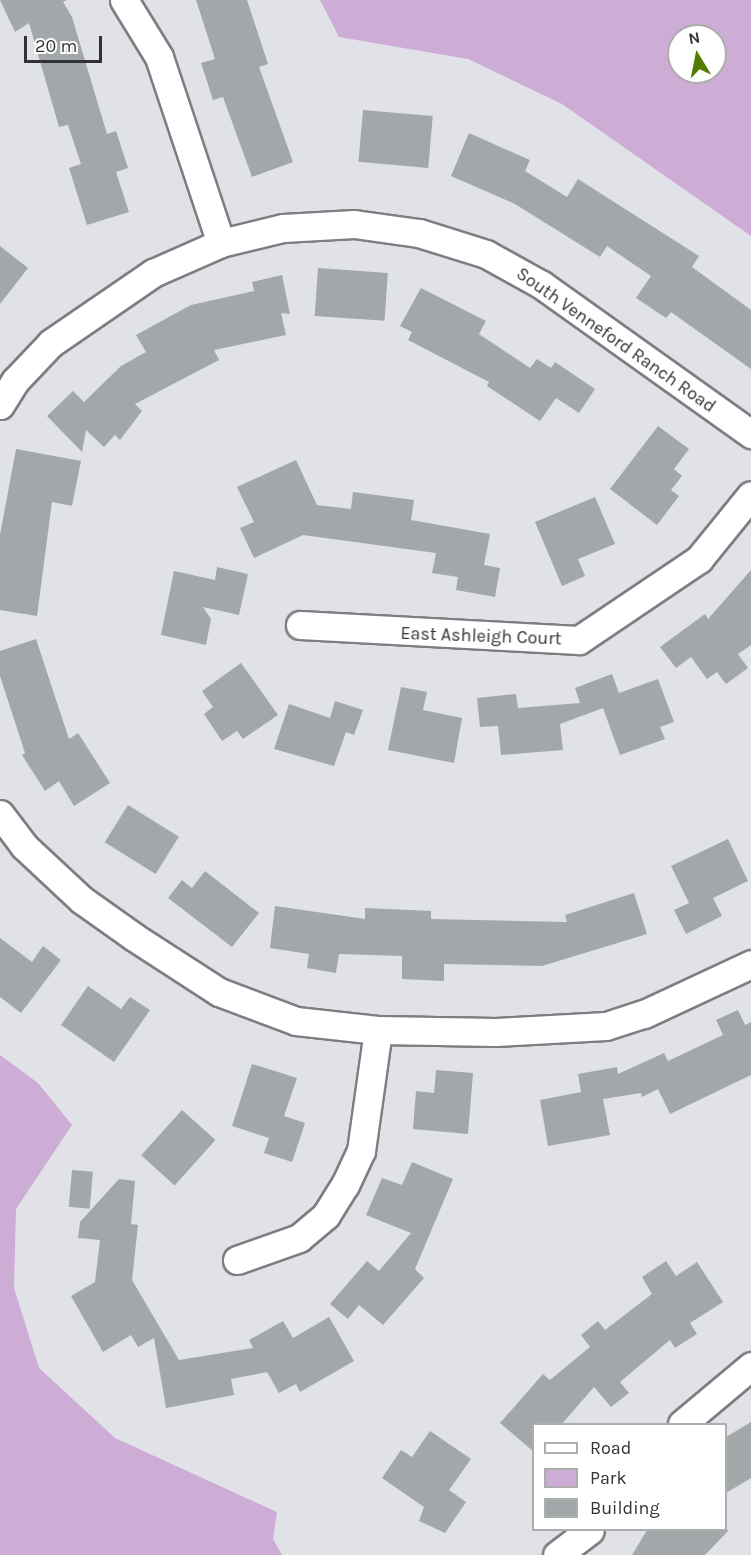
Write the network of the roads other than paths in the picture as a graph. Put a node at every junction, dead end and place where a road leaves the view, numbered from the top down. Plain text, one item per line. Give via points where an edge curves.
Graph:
1 (124, 0) edge
2 (221, 243) junction
3 (8, 374) edge
4 (0, 405) edge
5 (751, 434) edge
6 (751, 495) edge
7 (300, 625) dead end
8 (0, 814) edge
9 (751, 964) edge
10 (378, 1030) junction
11 (237, 1260) dead end
12 (751, 1366) edge
13 (684, 1423) edge
14 (589, 1531) edge
15 (557, 1555) edge

1 - 2 street via 159,57
2 - 3 street, South Venneford Ranch Road via 117,295
2 - 5 street, South Venneford Ranch Road via 306,225 354,224 419,233 486,254 543,285
3 - 4 street, South Venneford Ranch Road
6 - 7 street, East Ashleigh Court via 699,559 579,640
8 - 10 street via 24,846 82,900 219,992 296,1021
9 - 10 street via 655,1009 606,1026 496,1032
10 - 11 street via 361,1151 345,1185 326,1215 299,1238
12 - 13 street
14 - 15 street

